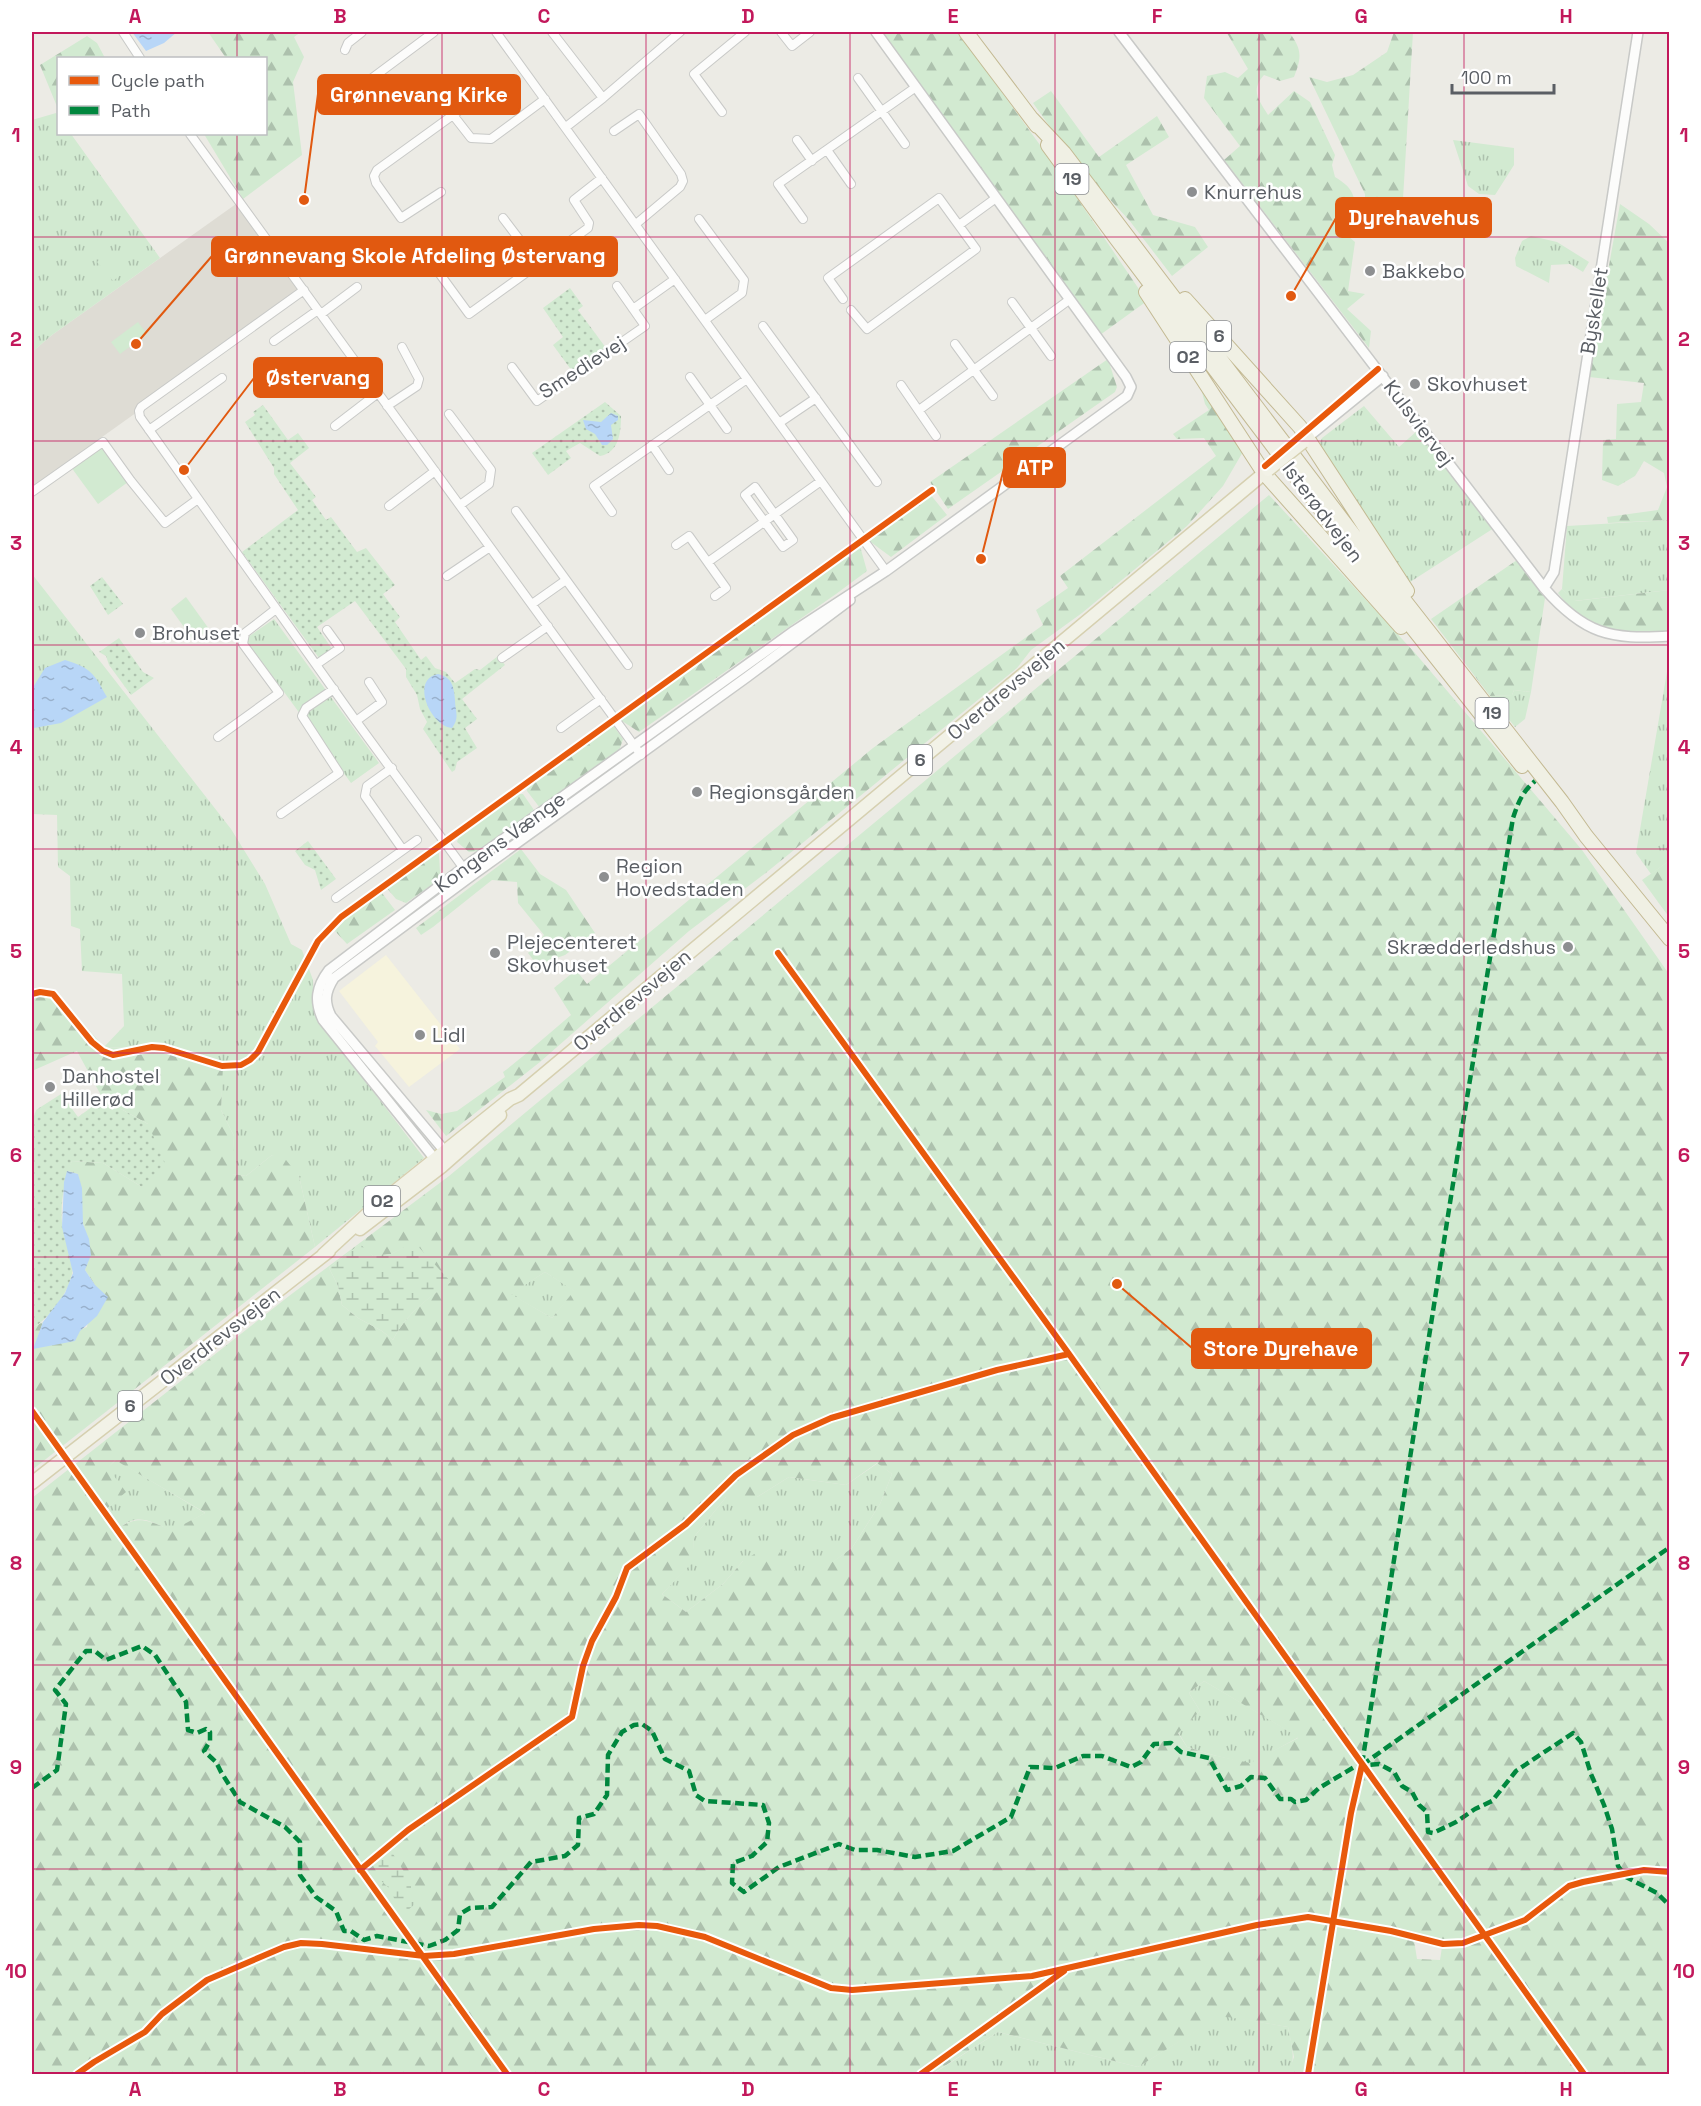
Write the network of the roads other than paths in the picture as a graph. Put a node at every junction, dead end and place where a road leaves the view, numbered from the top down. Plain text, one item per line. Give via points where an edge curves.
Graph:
1 (123, 32) edge
2 (362, 32) edge
3 (496, 32) edge
4 (552, 32) edge
5 (680, 32) edge
6 (745, 32) edge
7 (781, 32) edge
8 (810, 32) edge
9 (876, 32) edge
10 (966, 32) edge
11 (1119, 32) edge
12 (1638, 32) edge
13 (430, 33) edge
14 (345, 50) dead end
15 (139, 57) edge
16 (858, 78) dead end
17 (500, 81) dead end
18 (916, 87) junction
19 (603, 98) junction
20 (545, 99) junction
21 (336, 105) dead end
22 (881, 111) junction
23 (722, 112) dead end
24 (453, 115) junction
25 (566, 127) junction
26 (614, 131) dead end
27 (191, 136) edge
28 (797, 140) dead end
29 (905, 144) dead end
30 (827, 150) junction
31 (812, 160) junction
32 (602, 178) junction
33 (851, 184) dead end
34 (441, 192) dead end
35 (996, 198) junction
36 (503, 218) dead end
37 (699, 219) dead end
38 (803, 219) dead end
39 (636, 224) junction
40 (959, 225) junction
41 (1122, 238) junction
42 (538, 264) junction
43 (434, 266) dead end
44 (675, 279) junction
45 (617, 286) dead end
46 (357, 287) dead end
47 (304, 290) junction
48 (843, 298) dead end
49 (1069, 300) junction
50 (1012, 302) dead end
51 (633, 309) junction
52 (851, 310) dead end
53 (319, 312) junction
54 (705, 320) junction
55 (763, 326) dead end
56 (1032, 328) junction
57 (274, 341) dead end
58 (955, 344) dead end
59 (402, 347) dead end
60 (1051, 356) dead end
61 (512, 367) dead end
62 (975, 369) junction
63 (1383, 376) junction
64 (690, 377) dead end
65 (222, 378) dead end
66 (747, 379) junction
67 (901, 385) dead end
68 (378, 393) junction
69 (993, 396) dead end
70 (816, 398) junction
71 (710, 405) junction
72 (387, 406) junction
73 (919, 410) junction
74 (449, 414) dead end
75 (779, 423) junction
76 (335, 426) dead end
77 (727, 429) dead end
78 (149, 430) junction
79 (936, 436) dead end
80 (1305, 440) junction
81 (652, 446) junction
82 (669, 470) dead end
83 (435, 471) junction
84 (1266, 472) junction
85 (821, 481) junction
86 (877, 482) dead end
87 (32, 492) edge
88 (198, 499) junction
89 (460, 505) junction
90 (389, 506) dead end
91 (516, 511) dead end
92 (612, 512) dead end
93 (775, 514) junction
94 (765, 521) junction
95 (676, 545) dead end
96 (490, 547) junction
97 (708, 562) junction
98 (886, 571) junction
99 (447, 576) dead end
100 (877, 577) junction
101 (566, 580) junction
102 (1544, 588) junction
103 (715, 596) dead end
104 (531, 604) junction
105 (276, 609) junction
106 (548, 626) junction
107 (1425, 627) junction
108 (327, 630) dead end
109 (1670, 636) edge
110 (502, 658) dead end
111 (317, 664) junction
112 (628, 665) dead end
113 (1442, 665) junction
114 (369, 682) dead end
115 (334, 689) junction
116 (601, 699) junction
117 (356, 721) junction
118 (561, 728) dead end
119 (218, 737) dead end
120 (634, 745) junction
121 (641, 755) junction
122 (392, 768) junction
123 (281, 814) dead end
124 (1586, 837) junction
125 (417, 840) dead end
126 (403, 850) junction
127 (464, 868) junction
128 (470, 877) junction
129 (336, 898) dead end
130 (1670, 939) edge
131 (443, 1159) junction
132 (323, 1255) joint
133 (32, 1483) edge

1 - 15 street
2 - 14 street
3 - 20 street
4 - 19 street
5 - 19 street
6 - 23 street via 694,74
7 - 8 street via 792,46
9 - 18 street, Kongens Vænge
10 - 41 highway, Isterødvejen / 6 via 1032,119 1064,153
11 - 63 street, Kulsviervej
12 - 102 street, Byskellet via 1554,572
13 - 21 street
16 - 22 street
17 - 24 street
18 - 22 street
18 - 35 street, Kongens Vænge
19 - 25 street
20 - 24 street via 491,138 471,138
20 - 25 street
22 - 29 street
22 - 30 street
24 - 34 street via 374,176 401,218
25 - 32 street
26 - 39 street via 639,114 683,182
27 - 47 street
28 - 31 street
30 - 31 street
30 - 33 street
31 - 38 street via 778,184
32 - 39 street
32 - 42 street via 574,200 589,223 588,228
35 - 40 street
35 - 49 street, Kongens Vænge
36 - 42 street
37 - 54 street via 744,280 742,293
39 - 44 street
40 - 48 street via 939,198 828,278
40 - 52 street via 976,249 867,329
41 - 80 highway, 6 via 1152,258
41 - 84 highway, O2 via 1123,254
41 - 107 highway, Isterødvejen / 19
41 - 113 highway, Isterødvejen / 19 via 1359,560
42 - 43 street via 469,314
44 - 51 street, Smedievej
44 - 54 street
45 - 51 street, Smedievej
46 - 53 street
47 - 53 street
47 - 78 street via 141,407 140,417
49 - 56 street
49 - 98 street, Kongens Vænge via 1126,377 1131,387 1127,396
50 - 56 street
51 - 61 street, Smedievej via 645,326 537,401
53 - 57 street
53 - 68 street
54 - 66 street
55 - 70 street
56 - 60 street
56 - 62 street
58 - 62 street
59 - 72 street via 419,378 417,386
62 - 69 street
62 - 73 street
63 - 80 street, Overdrevsvejen
63 - 102 street, Kulsviervej
64 - 71 street
65 - 78 street
66 - 71 street
66 - 75 street
67 - 73 street
68 - 72 street
68 - 76 street
70 - 75 street
70 - 86 street
71 - 77 street
71 - 81 street
72 - 83 street
73 - 79 street
74 - 89 street via 490,470 489,484
75 - 85 street
78 - 88 street
80 - 84 main road, Overdrevsvejen / 6, bridge
80 - 107 highway via 1418,607
81 - 82 street
81 - 92 street via 594,486
83 - 89 street
83 - 90 street
84 - 113 highway via 1419,648
84 - 131 main road, Overdrevsvejen / 6 via 519,1095 483,1132
85 - 93 street
85 - 98 street
87 - 88 street via 103,442 165,523
88 - 105 street
89 - 96 street
91 - 101 street
93 - 94 street
93 - 94 street via 793,540 783,547
93 - 94 street via 755,487 745,495
94 - 97 street
95 - 97 street via 689,536
96 - 99 street
96 - 104 street
97 - 103 street via 726,588
98 - 100 street, Kongens Vænge
100 - 120 street, Kongens Vænge
100 - 121 street, Kongens Vænge
101 - 104 street
101 - 112 street
102 - 109 street, Kulsviervej via 1562,609 1606,633 1623,637
104 - 106 street
105 - 111 street
105 - 119 street via 245,633 243,644 279,693
106 - 110 street
106 - 116 street
107 - 124 highway, Isterødvejen / 19
108 - 111 street via 340,648
111 - 115 street
113 - 124 highway, Isterødvejen / 19 via 1535,782
114 - 117 street via 382,702
115 - 117 street
115 - 123 street via 306,708 302,716 339,772
116 - 118 street
116 - 120 street
117 - 122 street
120 - 121 street
120 - 127 street, Kongens Vænge
121 - 128 street, Kongens Vænge
122 - 126 street via 367,786 365,796
122 - 127 street
124 - 130 highway, Isterødvejen / 19
125 - 126 street
126 - 129 street
127 - 128 street
127 - 131 street, Kongens Vænge via 344,957 325,975 317,990 318,1009 324,1020
128 - 131 street, Kongens Vænge via 334,978 325,999 331,1016
131 - 132 main road, Overdrevsvejen / O2 via 374,1208
132 - 133 main road, Overdrevsvejen / 6

